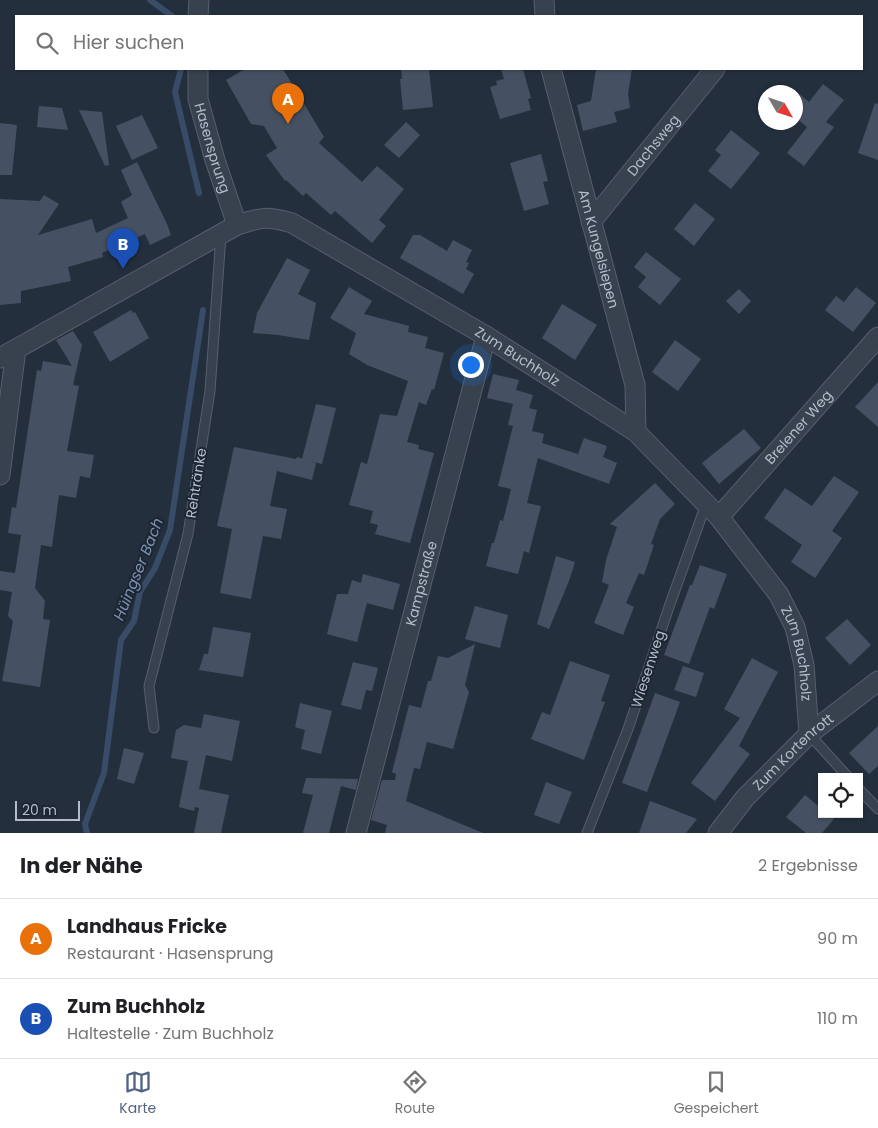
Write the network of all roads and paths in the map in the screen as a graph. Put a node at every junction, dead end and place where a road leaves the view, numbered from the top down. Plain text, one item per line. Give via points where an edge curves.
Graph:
1 (199, 0) edge
2 (544, 0) edge
3 (198, 15) edge
4 (545, 15) edge
5 (198, 70) edge
6 (551, 70) edge
7 (714, 70) edge
8 (591, 222) junction
9 (229, 230) junction
10 (486, 336) junction
11 (878, 337) edge
12 (8, 354) edge
13 (636, 432) junction
14 (0, 475) edge
15 (712, 511) junction
16 (878, 681) edge
17 (154, 728) dead end
18 (809, 734) junction
19 (844, 773) edge
20 (863, 793) edge
21 (878, 809) edge
22 (356, 833) edge
23 (588, 833) edge
24 (718, 833) edge

1 - 3 street
2 - 4 street
5 - 9 street, Hasensprung via 198,99
6 - 8 street, Am Kungelsiepen
7 - 8 street, Dachsweg
8 - 13 street, Am Kungelsiepen via 635,385
9 - 10 street, Zum Buchholz via 260,218 292,223
9 - 12 street, Zum Buchholz
9 - 17 lane, Rehtränke via 210,391 188,534 149,686
10 - 13 street, Zum Buchholz
10 - 22 street, Kampstraße
11 - 15 street, Brelener Weg
12 - 14 street
13 - 15 street, Zum Buchholz
15 - 18 street, Zum Buchholz via 779,595 795,627 804,665
15 - 23 lane, Wiesenweg via 670,604 628,729
16 - 18 street, Zum Kortenrott
18 - 19 lane
18 - 24 street, Zum Kortenrott via 745,798
20 - 21 lane

